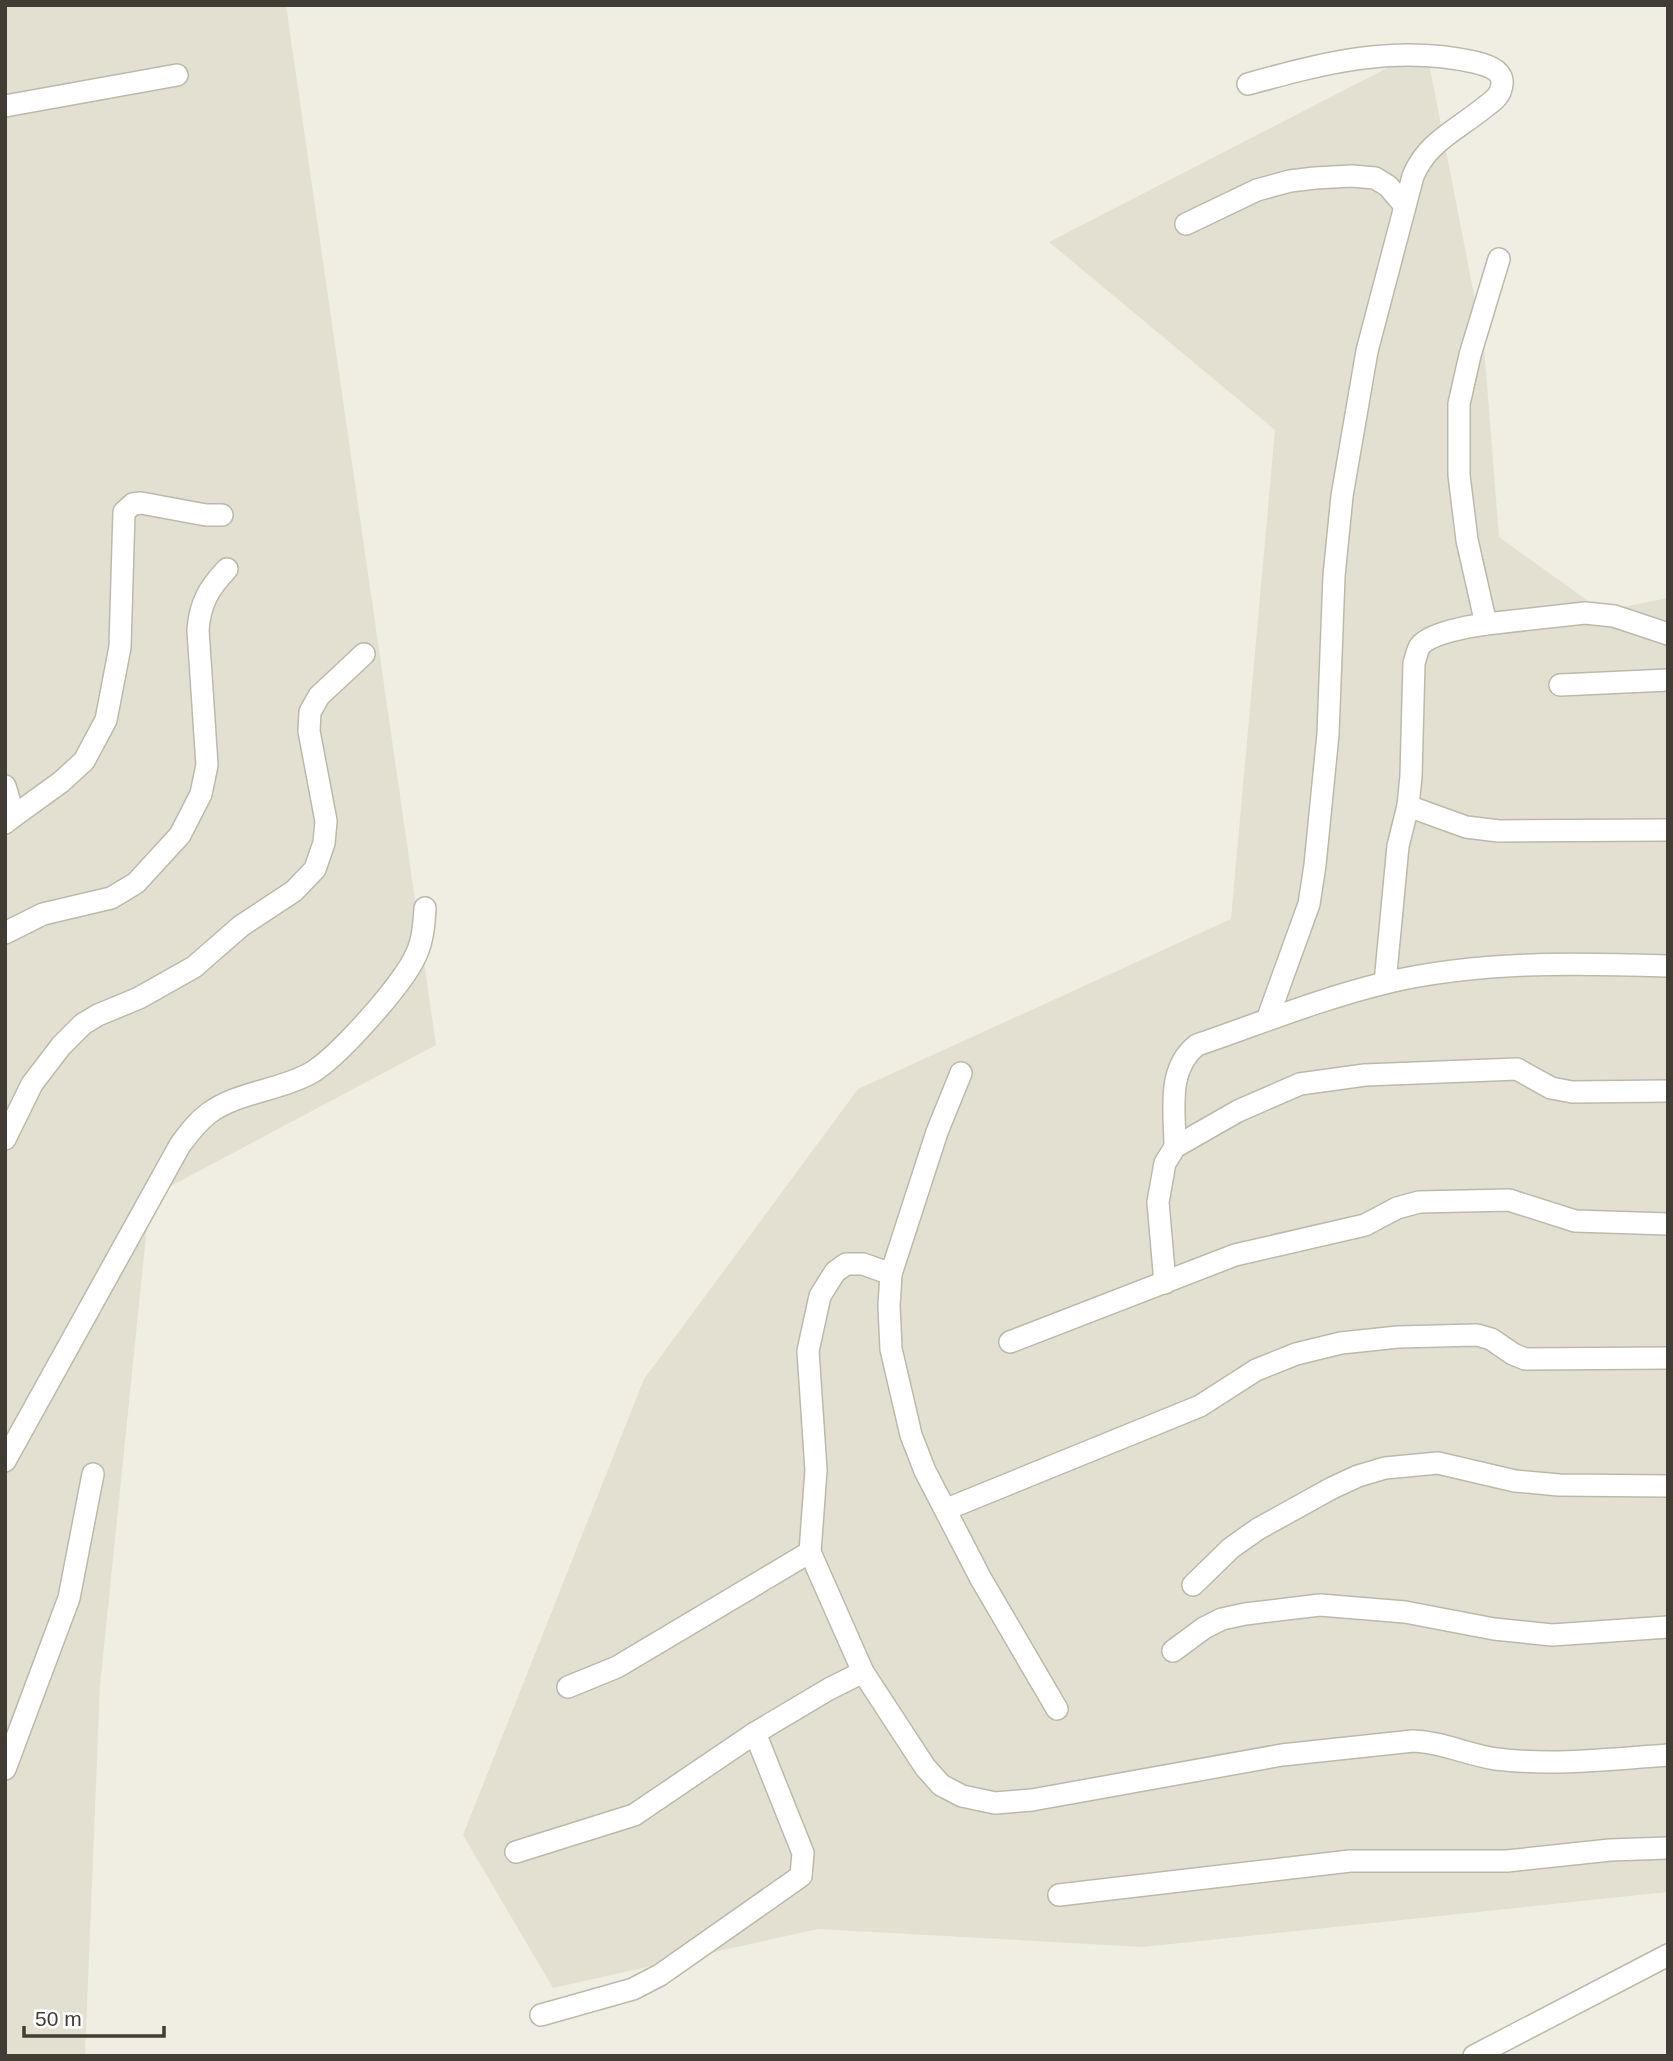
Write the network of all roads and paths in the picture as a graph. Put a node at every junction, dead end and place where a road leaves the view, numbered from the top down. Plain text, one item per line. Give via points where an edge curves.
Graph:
1 (177, 75) dead end
2 (1248, 84) dead end
3 (5, 106) edge
4 (1405, 206) junction
5 (1186, 224) dead end
6 (1499, 258) dead end
7 (222, 514) dead end
8 (227, 569) dead end
9 (1486, 624) junction
10 (1668, 634) edge
11 (364, 654) dead end
12 (1668, 680) edge
13 (1560, 685) dead end
14 (5, 786) edge
15 (1408, 806) junction
16 (9, 820) edge
17 (1668, 830) edge
18 (425, 908) dead end
19 (5, 933) edge
20 (1668, 966) edge
21 (1385, 983) junction
22 (1267, 1020) junction
23 (961, 1073) dead end
24 (1668, 1091) edge
25 (5, 1139) edge
26 (1175, 1147) junction
27 (1668, 1224) edge
28 (891, 1274) junction
29 (1165, 1283) junction
30 (1010, 1342) dead end
31 (1668, 1358) edge
32 (5, 1461) edge
33 (93, 1474) dead end
34 (1668, 1486) edge
35 (947, 1508) junction
36 (810, 1552) junction
37 (1193, 1586) dead end
38 (1668, 1627) edge
39 (1173, 1651) dead end
40 (863, 1672) junction
41 (568, 1687) dead end
42 (1057, 1709) dead end
43 (755, 1733) junction
44 (1668, 1755) edge
45 (5, 1769) edge
46 (1668, 1848) edge
47 (516, 1852) dead end
48 (1059, 1895) dead end
49 (1668, 1955) edge
50 (541, 2015) dead end
51 (1474, 2056) edge

1 - 3 street
2 - 4 street via 1320,64 1381,54 1454,58 1495,68 1502,79 1497,97 1420,159
4 - 5 street via 1375,178 1315,178 1257,191
4 - 22 street via 1367,351 1342,496 1328,734 1309,904
6 - 9 street via 1459,404 1459,475 1467,540
7 - 16 street via 141,503 124,512 120,647 106,720 83,761
8 - 19 street via 212,584 199,613 207,765 201,794 180,835 136,883 111,898 43,914
9 - 10 street via 1586,613 1614,616
9 - 15 street via 1431,638 1420,646 1414,663
11 - 25 street via 319,696 310,712 309,731 326,821 315,869 294,891 241,926 194,967 83,1024 32,1084
12 - 13 street
14 - 16 street
15 - 17 street via 1466,827 1499,831
15 - 21 street via 1398,846
18 - 32 street via 416,957 346,1042 311,1073 236,1100 210,1112 193,1127
20 - 21 street via 1575,963 1457,970
21 - 22 street
22 - 26 street via 1188,1052 1175,1080
23 - 28 street
24 - 26 street via 1572,1092 1551,1088 1517,1069 1365,1075 1300,1084 1238,1111
26 - 29 street via 1165,1163 1158,1202
27 - 29 street via 1575,1221 1509,1200 1419,1202 1365,1225 1235,1255
28 - 35 street via 894,1362 911,1435
28 - 36 street via 863,1264 846,1264 820,1296 808,1351 816,1470
29 - 30 street
31 - 35 street via 1525,1359 1477,1335 1341,1343 1256,1370 1200,1406
33 - 45 street via 69,1598
34 - 37 street via 1515,1481 1438,1463 1385,1468 1358,1476 1258,1530 1231,1548
35 - 42 street via 981,1579
36 - 40 street
36 - 41 street via 617,1667
38 - 39 street via 1552,1635 1405,1612 1320,1605 1222,1619
40 - 43 street
40 - 44 street via 941,1785 962,1796 995,1803 1282,1755 1413,1741 1526,1762
43 - 47 street via 634,1815
43 - 50 street via 803,1853 801,1876 660,1975 633,1989
46 - 48 street via 1507,1861 1350,1861
49 - 51 street

